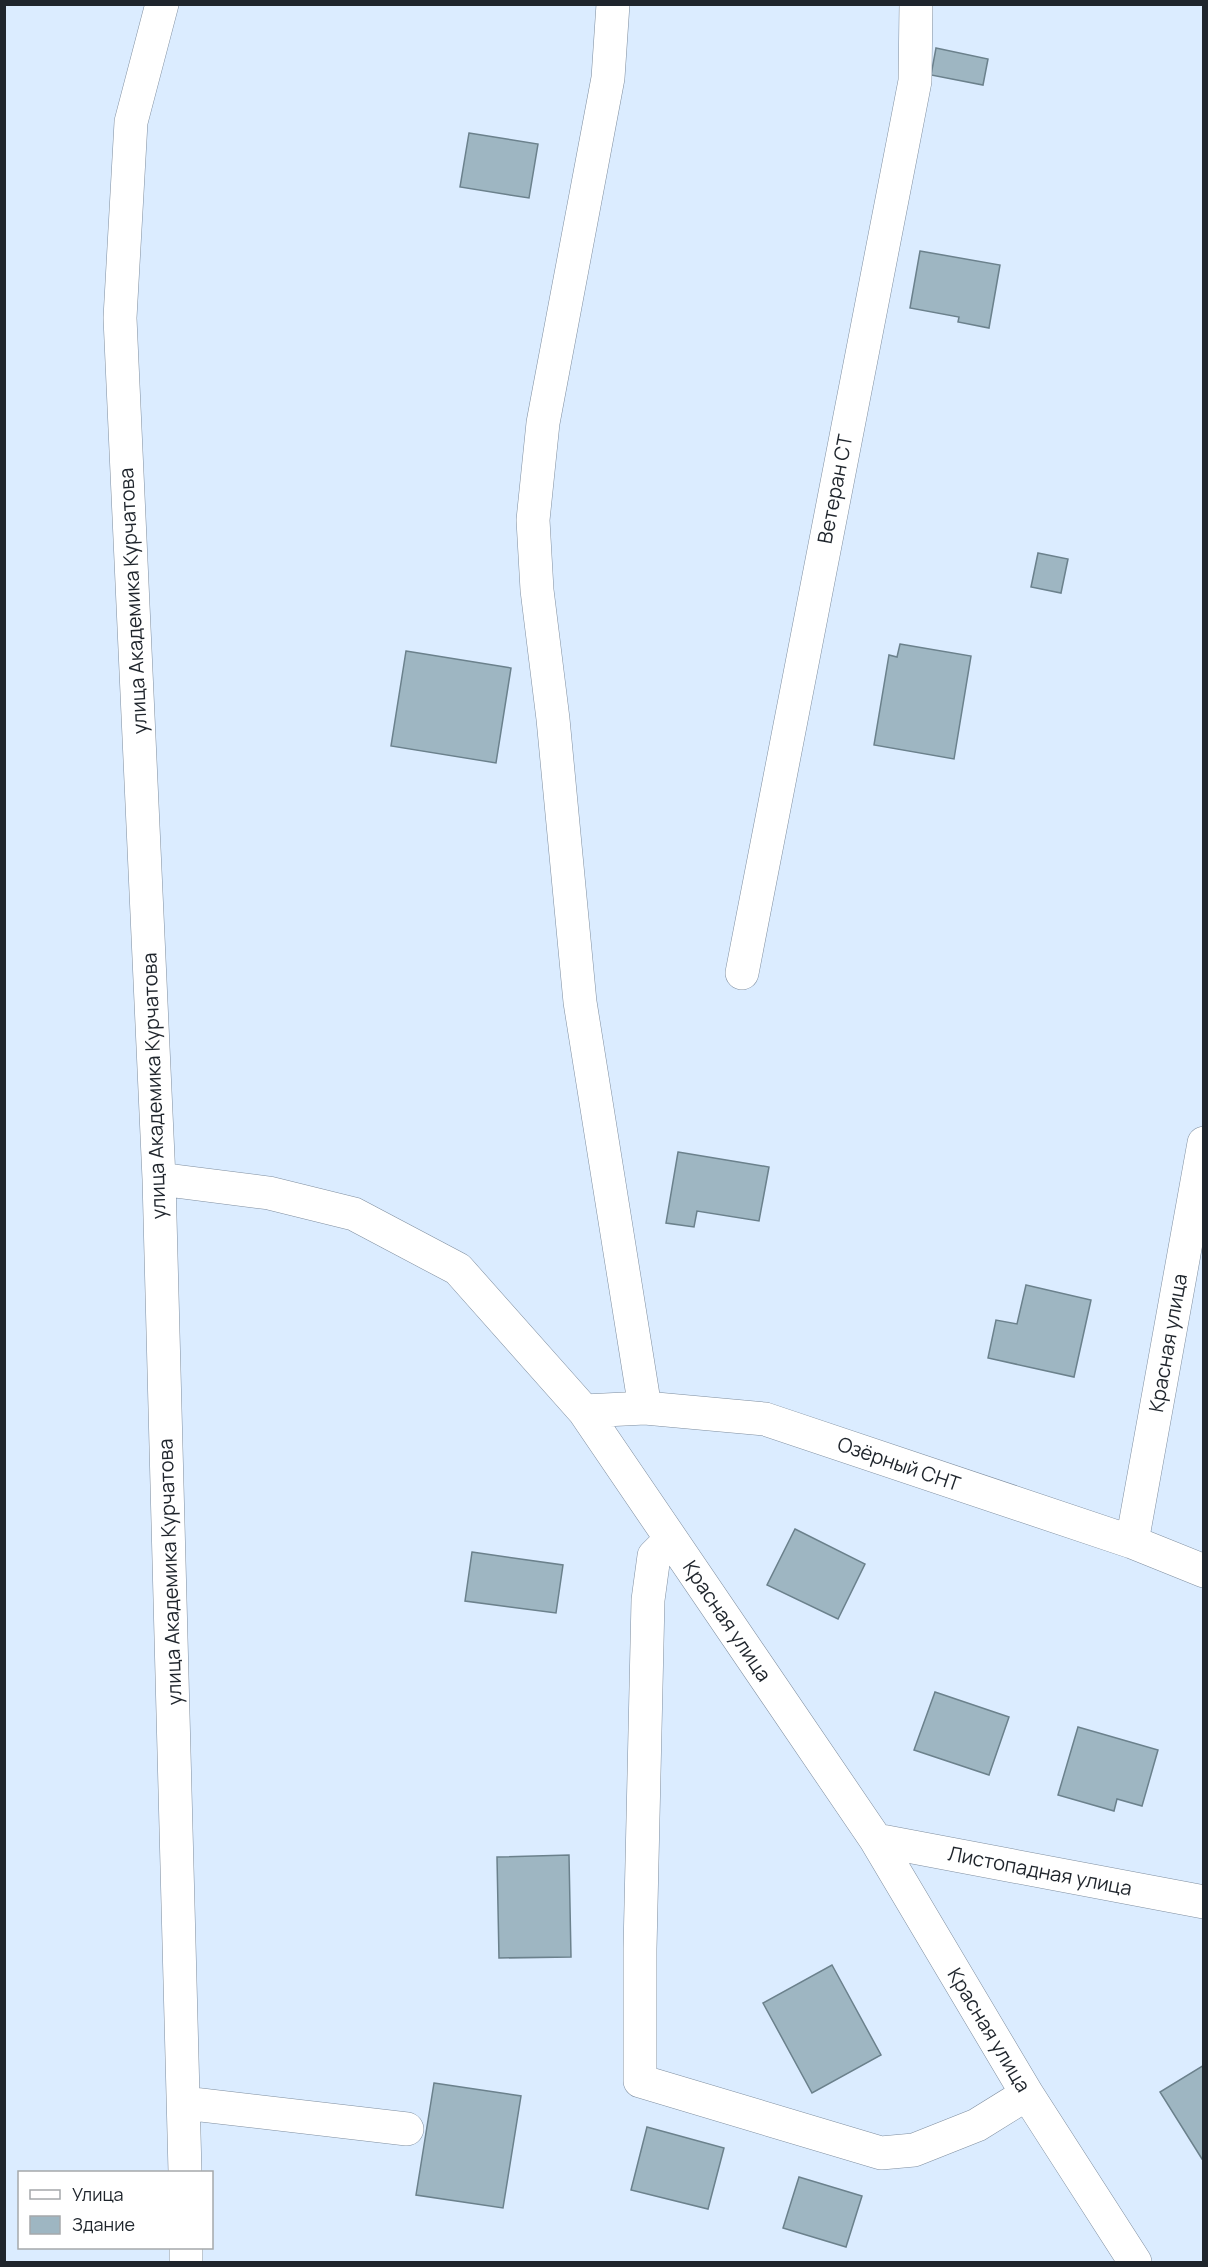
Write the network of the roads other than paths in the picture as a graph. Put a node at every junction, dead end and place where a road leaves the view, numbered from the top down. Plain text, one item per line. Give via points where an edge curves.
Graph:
1 (162, 4) edge
2 (613, 4) edge
3 (916, 4) edge
4 (742, 973) dead end
5 (1203, 1143) edge
6 (159, 1179) junction
7 (645, 1408) junction
8 (584, 1411) junction
9 (671, 1539) junction
10 (1132, 1542) junction
11 (1203, 1571) edge
12 (876, 1840) junction
13 (1203, 1902) edge
14 (1027, 2094) junction
15 (184, 2103) junction
16 (407, 2129) dead end
17 (185, 2171) edge
18 (1135, 2262) edge

1 - 6 street, улица Академика Курчатова via 131,122 120,318
2 - 7 street via 608,78 543,423 533,520 580,1002
3 - 4 street, Ветеран СТ via 915,81
5 - 10 street, Красная улица
6 - 8 street, Красная улица via 269,1193 354,1214 458,1269
6 - 15 street, улица Академика Курчатова
7 - 8 street, Озёрный СНТ
7 - 10 street, Озёрный СНТ via 765,1419
8 - 9 street, Красная улица
9 - 12 street, Красная улица
9 - 14 street via 654,1556 648,1600 640,2081 880,2153 914,2150 977,2125
10 - 11 street, Озёрный СНТ
12 - 13 street, Листопадная улица
12 - 14 street, Красная улица
14 - 18 street, Красная улица
15 - 16 street
15 - 17 street, улица Академика Курчатова

